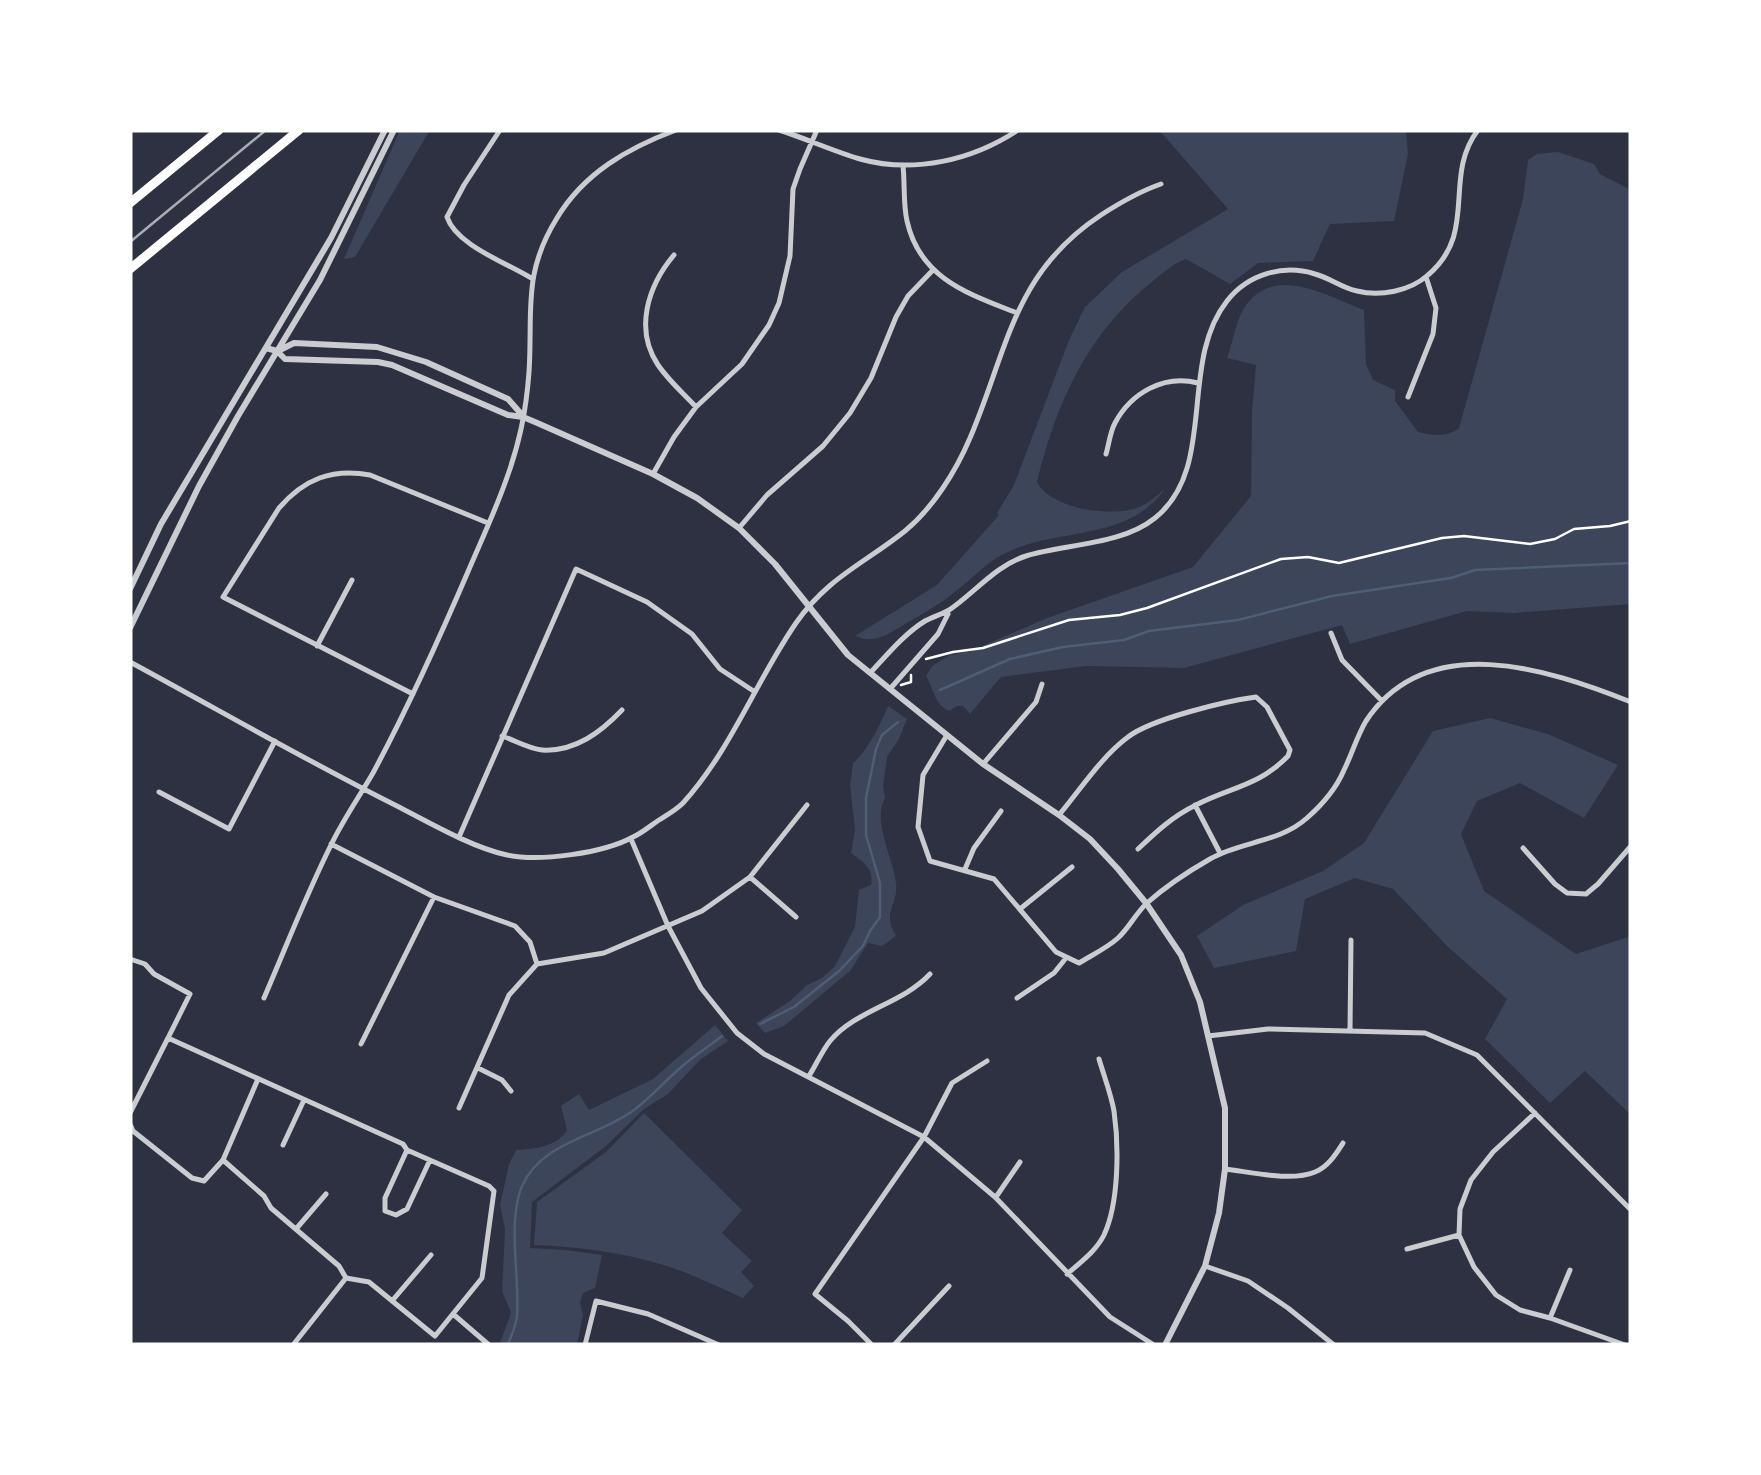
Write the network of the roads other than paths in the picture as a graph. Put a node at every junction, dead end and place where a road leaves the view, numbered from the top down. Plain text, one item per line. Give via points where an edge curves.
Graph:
1 (218, 130) edge
2 (299, 130) edge
3 (385, 130) edge
4 (394, 130) edge
5 (500, 130) edge
6 (676, 130) edge
7 (779, 130) edge
8 (817, 130) edge
9 (1018, 130) edge
10 (1478, 130) edge
11 (811, 142) junction
12 (904, 166) junction
13 (1161, 184) dead end
14 (130, 203) edge
15 (674, 255) dead end
16 (130, 269) edge
17 (933, 270) junction
18 (1426, 277) junction
19 (532, 278) junction
20 (1017, 312) junction
21 (266, 348) junction
22 (278, 351) junction
23 (1198, 383) junction
24 (1408, 397) dead end
25 (696, 407) junction
26 (524, 416) junction
27 (1106, 454) dead end
28 (653, 474) junction
29 (488, 523) junction
30 (739, 528) junction
31 (352, 580) dead end
32 (130, 589) edge
33 (809, 607) junction
34 (950, 611) junction
35 (130, 628) edge
36 (1331, 634) dead end
37 (317, 646) junction
38 (130, 662) edge
39 (870, 673) junction
40 (1042, 684) dead end
41 (890, 689) junction
42 (756, 692) junction
43 (413, 694) junction
44 (1382, 701) junction
45 (1631, 702) edge
46 (622, 710) dead end
47 (947, 734) junction
48 (502, 736) junction
49 (275, 741) junction
50 (983, 764) junction
51 (363, 789) junction
52 (159, 792) dead end
53 (807, 805) dead end
54 (1195, 805) junction
55 (1001, 811) dead end
56 (1060, 815) junction
57 (458, 837) junction
58 (631, 838) junction
59 (332, 844) junction
60 (1631, 846) edge
61 (1523, 848) dead end
62 (1138, 849) dead end
63 (1220, 853) junction
64 (1072, 866) dead end
65 (965, 869) junction
66 (750, 877) junction
67 (434, 897) junction
68 (1146, 904) junction
69 (1020, 909) junction
70 (796, 917) dead end
71 (668, 926) junction
72 (1352, 940) dead end
73 (1066, 958) junction
74 (130, 960) edge
75 (538, 964) junction
76 (930, 974) dead end
77 (264, 998) dead end
78 (1017, 998) dead end
79 (1350, 1030) junction
80 (1208, 1036) junction
81 (168, 1038) junction
82 (362, 1044) dead end
83 (1099, 1059) dead end
84 (987, 1060) dead end
85 (478, 1068) junction
86 (808, 1077) junction
87 (258, 1078) junction
88 (512, 1091) dead end
89 (304, 1100) junction
90 (459, 1108) dead end
91 (130, 1113) edge
92 (1535, 1113) junction
93 (130, 1124) edge
94 (924, 1137) junction
95 (1343, 1143) dead end
96 (283, 1144) dead end
97 (408, 1150) junction
98 (223, 1160) junction
99 (430, 1160) junction
100 (1020, 1162) dead end
101 (1226, 1169) junction
102 (326, 1194) dead end
103 (995, 1198) junction
104 (1631, 1210) edge
105 (296, 1229) junction
106 (1459, 1234) junction
107 (1407, 1249) dead end
108 (431, 1255) dead end
109 (1205, 1266) junction
110 (1570, 1270) dead end
111 (1067, 1274) junction
112 (346, 1278) junction
113 (950, 1286) dead end
114 (392, 1301) junction
115 (453, 1314) junction
116 (1550, 1318) junction
117 (293, 1345) edge
118 (489, 1345) edge
119 (585, 1345) edge
120 (719, 1345) edge
121 (872, 1345) edge
122 (894, 1345) edge
123 (1154, 1345) edge
124 (1166, 1345) edge
125 (1334, 1345) edge
126 (1626, 1345) edge

1 - 14 highway
2 - 16 highway
3 - 21 street
4 - 22 street
5 - 19 street via 464,184 450,227
6 - 19 street via 625,152 582,187 557,217
7 - 11 street
8 - 11 street
9 - 12 street via 966,156
10 - 18 street via 1463,158 1454,240
11 - 12 street
11 - 25 street via 793,190 790,256 779,303 754,350
12 - 17 street via 907,222
13 - 20 street via 1136,193 1062,244
15 - 25 street via 652,287 648,341 655,361
17 - 20 street via 966,293
17 - 30 street via 908,296 850,413
18 - 23 street via 1378,293 1297,270 1254,278 1221,310
18 - 24 street via 1436,308 1433,334
19 - 26 street
20 - 33 street via 948,480 907,530 842,574
21 - 22 street
21 - 32 street
22 - 26 street via 284,359 392,365
22 - 26 street via 294,343 377,347 508,399
22 - 35 street via 199,486
23 - 27 street via 1174,380 1128,404
23 - 34 street via 1185,476 1158,516 1118,536 1021,557
25 - 28 street
26 - 28 street
26 - 29 street
28 - 30 street
29 - 37 street via 370,474 334,473 300,486 223,597
29 - 43 street
30 - 33 street
31 - 37 street
33 - 39 street
33 - 42 street
34 - 39 street via 925,621
34 - 41 street
36 - 44 street via 1342,660
37 - 43 street
38 - 49 street
39 - 41 street
40 - 50 street via 1036,702
41 - 47 street
42 - 48 street via 720,669 692,634 647,602 576,569
42 - 58 street via 681,806
43 - 51 street
44 - 45 street via 1428,672 1468,662 1549,674
44 - 63 street via 1334,790 1303,822
46 - 48 street via 602,731 567,747 539,750
47 - 50 street
47 - 65 street via 923,775 918,828 930,861
48 - 57 street
49 - 51 street
49 - 52 street via 229,828
50 - 56 street
51 - 57 street
51 - 59 street
53 - 66 street
54 - 56 street via 1256,781 1288,756 1256,697 1129,736
54 - 62 street
54 - 63 street
55 - 65 street
56 - 68 street
57 - 58 street via 507,855 549,858
58 - 71 street
59 - 67 street
59 - 77 street
60 - 61 street via 1586,894 1554,884
63 - 68 street
64 - 69 street
65 - 69 street via 994,878
66 - 70 street
66 - 71 street
67 - 75 street via 514,926
67 - 82 street
68 - 73 street via 1118,938 1080,963
68 - 80 street via 1180,955
69 - 73 street
71 - 75 street via 604,953
71 - 86 street via 702,988 738,1033
72 - 79 street
73 - 78 street
74 - 81 street via 190,994
75 - 85 street via 510,995
76 - 86 street via 830,1040
79 - 80 street
79 - 92 street via 1425,1033 1477,1055
80 - 101 street via 1224,1108
81 - 87 street
81 - 91 street
83 - 111 street via 1114,1110 1114,1200 1104,1235
84 - 94 street via 952,1083
85 - 88 street
85 - 90 street
86 - 94 street
87 - 89 street
87 - 98 street
89 - 96 street
89 - 97 street
92 - 104 street
92 - 106 street via 1471,1180
93 - 98 street via 192,1178 204,1181
94 - 103 street
94 - 121 street via 815,1294
95 - 101 street via 1318,1171 1297,1177
97 - 99 street
97 - 99 street via 384,1198 385,1211 396,1216 407,1209
98 - 105 street
99 - 115 street via 494,1192 482,1278
100 - 103 street
101 - 109 street
102 - 105 street
103 - 111 street
105 - 112 street
106 - 107 street
106 - 116 street via 1496,1295
108 - 114 street
109 - 124 street
109 - 125 street via 1248,1281
110 - 116 street
111 - 123 street via 1110,1317
112 - 114 street via 369,1282
112 - 117 street
113 - 122 street
114 - 115 street via 435,1336
115 - 118 street
116 - 126 street
119 - 120 street via 596,1301 648,1314

